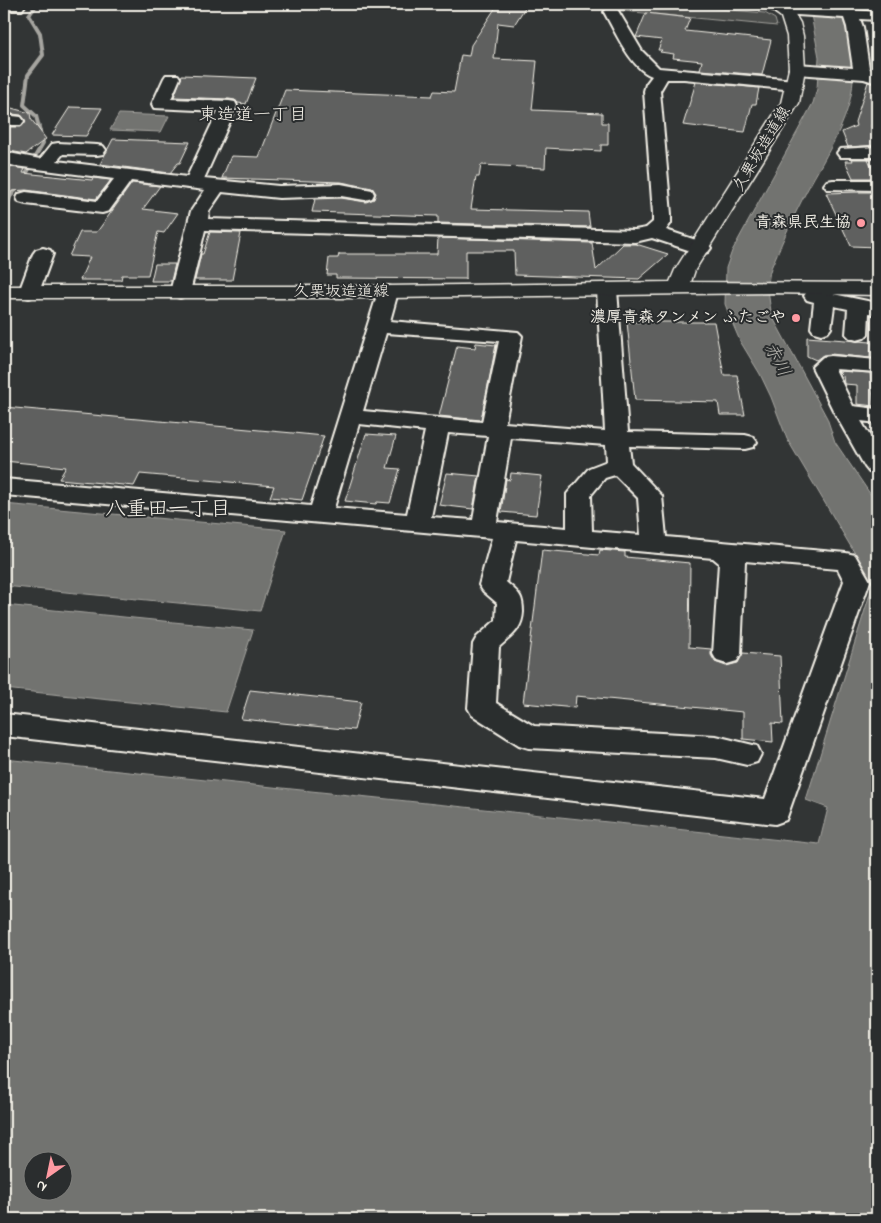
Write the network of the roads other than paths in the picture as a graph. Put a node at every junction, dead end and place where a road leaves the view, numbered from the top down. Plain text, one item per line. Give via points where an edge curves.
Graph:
1 (877, 4) edge
2 (777, 7) edge
3 (846, 10) edge
4 (612, 12) dead end
5 (877, 16) edge
6 (858, 47) junction
7 (877, 49) edge
8 (663, 73) junction
9 (868, 75) edge
10 (796, 77) junction
11 (172, 78) dead end
12 (97, 150) dead end
13 (846, 152) dead end
14 (877, 152) edge
15 (4, 157) edge
16 (44, 165) junction
17 (126, 176) junction
18 (194, 183) junction
19 (832, 185) dead end
20 (217, 186) junction
21 (877, 186) edge
22 (365, 194) dead end
23 (26, 198) dead end
24 (197, 224) junction
25 (653, 232) junction
26 (701, 248) junction
27 (42, 254) dead end
28 (678, 289) junction
29 (877, 289) edge
30 (607, 290) junction
31 (4, 292) edge
32 (29, 292) junction
33 (180, 292) junction
34 (388, 292) junction
35 (868, 308) edge
36 (378, 326) junction
37 (822, 328) dead end
38 (857, 334) dead end
39 (877, 366) edge
40 (845, 412) junction
41 (350, 416) junction
42 (877, 416) edge
43 (438, 425) junction
44 (497, 430) junction
45 (617, 439) junction
46 (745, 442) dead end
47 (619, 465) junction
48 (877, 467) edge
49 (4, 487) edge
50 (320, 514) junction
51 (417, 523) junction
52 (495, 530) junction
53 (580, 537) junction
54 (654, 544) junction
55 (719, 550) junction
56 (727, 654) dead end
57 (4, 725) edge
58 (747, 754) dead end

1 - 5 street
2 - 3 street via 803,11
2 - 10 main road, 久栗坂造道線 via 787,14 792,23 797,50
3 - 5 street
3 - 6 street
4 - 8 street via 644,65
6 - 7 street
6 - 9 street via 861,70
8 - 10 street
8 - 25 street via 652,91 662,214 662,223
9 - 10 street via 818,70
10 - 26 main road, 久栗坂造道線 via 790,103 777,127
11 - 18 street via 160,104 229,106
12 - 16 street via 58,148
13 - 14 street
15 - 16 street
16 - 17 street
17 - 18 street
17 - 23 street via 102,207
18 - 20 street
19 - 21 street
20 - 22 street via 303,192 341,190
20 - 24 street via 200,211
24 - 25 street via 635,236
24 - 33 street
25 - 26 street
26 - 28 main road, 久栗坂造道線 via 685,270
27 - 32 street
28 - 29 main road, 久栗坂造道線
28 - 30 main road, 久栗坂造道線
30 - 34 main road, 久栗坂造道線
30 - 45 street
31 - 32 main road, 久栗坂造道線
32 - 33 main road, 久栗坂造道線
33 - 34 main road, 久栗坂造道線
34 - 36 street
35 - 37 street via 819,298
35 - 38 street
36 - 41 street
36 - 44 street via 511,336
39 - 40 street via 831,362 823,367
40 - 42 street
40 - 48 street
41 - 43 street
41 - 50 street
43 - 44 street
43 - 51 street
44 - 45 street
44 - 52 street
45 - 46 street
45 - 47 street
47 - 53 street via 597,473 579,494
47 - 54 street via 650,496
49 - 50 street
50 - 51 street
51 - 52 street
52 - 53 street
52 - 58 street via 492,585 510,600 509,623 486,644 482,708 529,737 716,747
53 - 54 street
54 - 55 street
55 - 56 street via 732,560
55 - 57 street via 846,561 857,580 775,812

